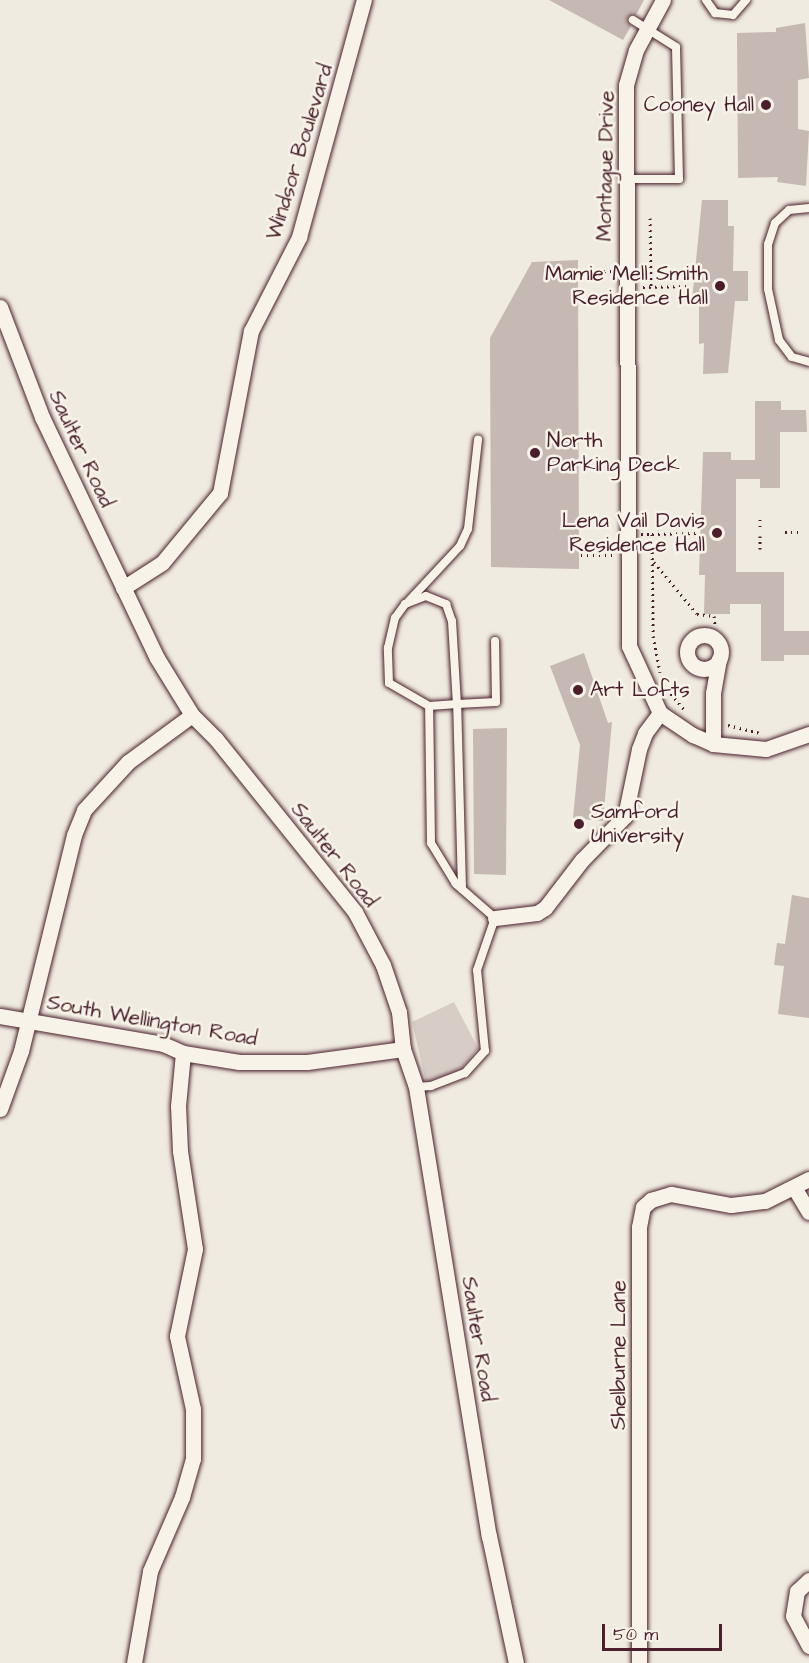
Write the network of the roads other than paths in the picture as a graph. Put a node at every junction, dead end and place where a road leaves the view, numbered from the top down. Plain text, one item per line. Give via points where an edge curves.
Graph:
1 (364, 0) edge
2 (663, 0) edge
3 (706, 0) edge
4 (746, 0) edge
5 (633, 20) dead end
6 (648, 28) junction
7 (626, 179) junction
8 (809, 208) edge
9 (0, 307) edge
10 (809, 362) edge
11 (478, 440) dead end
12 (123, 588) junction
13 (405, 604) junction
14 (495, 641) dead end
15 (719, 660) junction
16 (694, 666) junction
17 (713, 693) junction
18 (457, 704) junction
19 (429, 706) junction
20 (660, 713) junction
21 (192, 715) junction
22 (809, 734) edge
23 (713, 744) junction
24 (462, 890) junction
25 (495, 918) junction
26 (0, 1016) edge
27 (29, 1021) junction
28 (403, 1049) junction
29 (183, 1053) junction
30 (416, 1087) junction
31 (0, 1109) edge
32 (809, 1179) edge
33 (795, 1189) junction
34 (809, 1212) edge
35 (809, 1580) edge
36 (809, 1646) edge
37 (134, 1663) edge
38 (516, 1663) edge
39 (639, 1663) edge

1 - 12 street, Windsor Boulevard via 299,237 251,331 220,493 162,563
2 - 6 street, Montague Drive
3 - 4 lane via 715,13 733,15
5 - 6 lane
6 - 7 street, Montague Drive via 627,85
6 - 7 lane via 676,47 679,179
7 - 20 street, Montague Drive via 629,646
8 - 10 lane via 789,210 776,223 768,244 768,289 779,340 792,357
9 - 12 street, Saulter Road via 42,417
11 - 13 lane via 468,529 460,546
12 - 21 street, Saulter Road
13 - 18 lane via 426,596 446,604 452,621
13 - 19 lane via 395,618 388,648 389,683
14 - 18 lane via 496,702
15 - 16 street via 711,668
15 - 16 street via 717,641 702,635 692,640 687,651
15 - 17 street
16 - 17 street
17 - 23 street
18 - 19 lane
18 - 24 lane
19 - 24 lane via 431,843 443,868
20 - 23 street
20 - 25 street via 639,749 625,816 593,847 545,908 537,913
21 - 27 street via 128,762 84,810 74,835
21 - 28 street, Saulter Road via 216,739 355,912 383,965 399,1012
22 - 23 street via 766,749
24 - 25 lane
25 - 30 lane via 477,970 485,1051 465,1073 431,1086
26 - 27 street, South Wellington Road
27 - 29 street, South Wellington Road via 163,1044
27 - 31 street
28 - 29 street, South Wellington Road via 306,1062 239,1062
28 - 30 street, Saulter Road
29 - 37 street via 178,1106 180,1151 195,1249 177,1336 193,1409 193,1459 182,1497 150,1571
30 - 38 street, Saulter Road via 489,1536
32 - 33 street
33 - 34 street
33 - 39 street, Shelburne Lane via 765,1201 731,1205 671,1194 651,1200 644,1207 639,1227
35 - 36 street via 797,1591 793,1616

